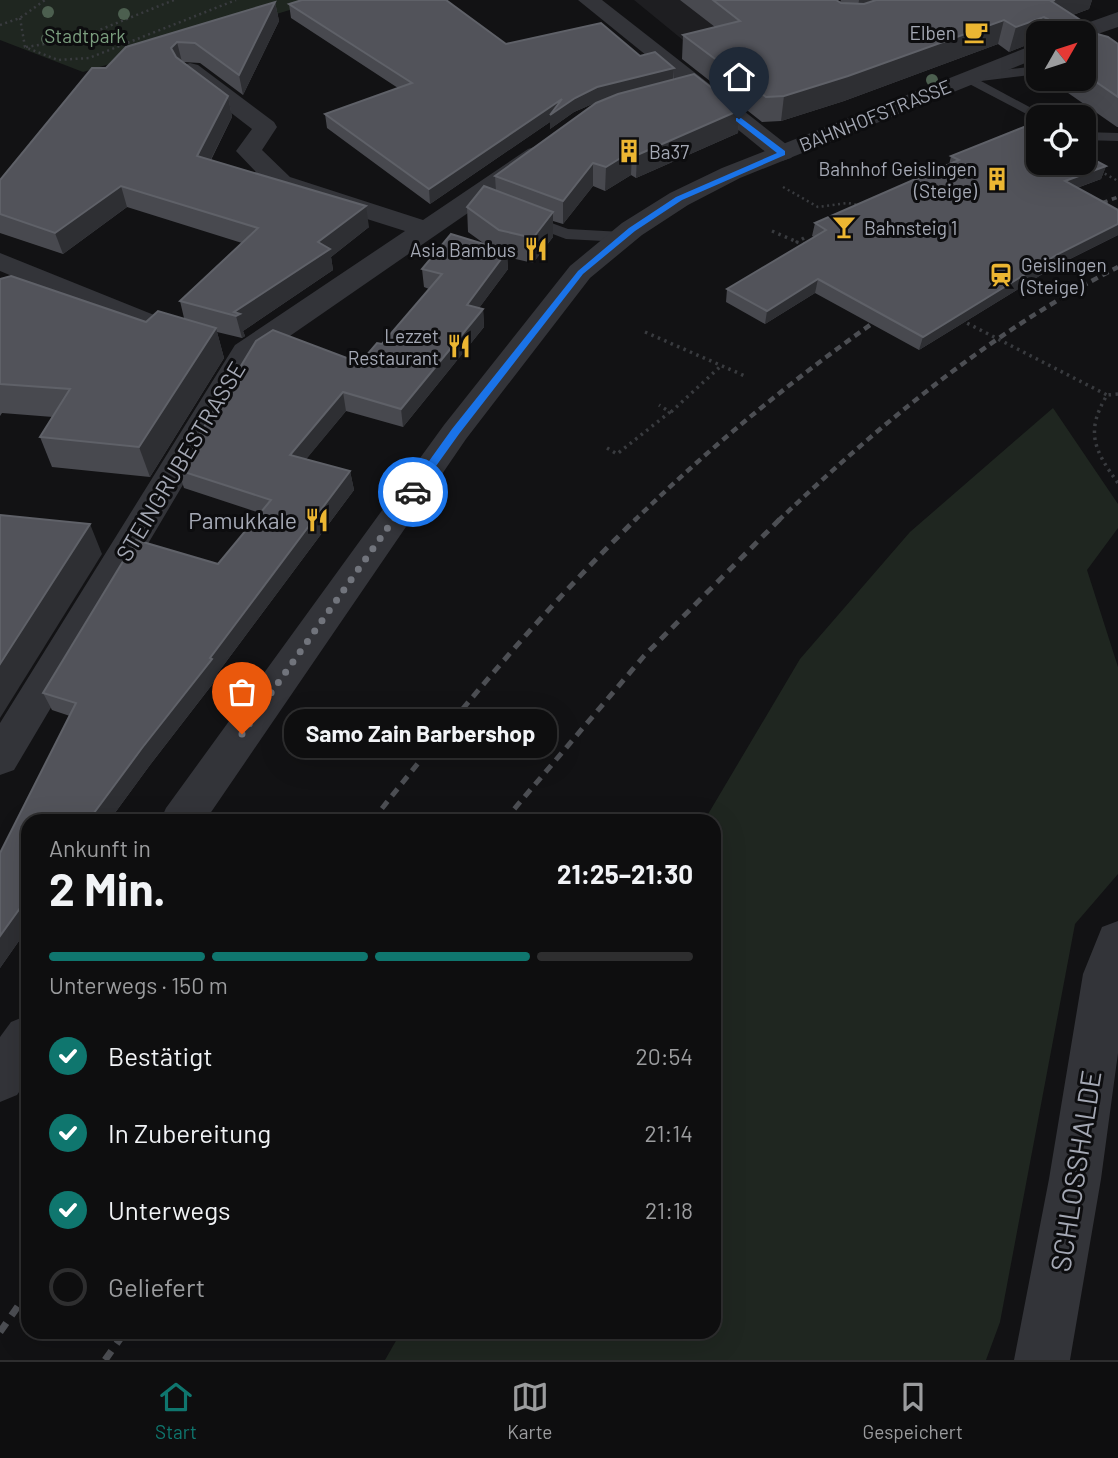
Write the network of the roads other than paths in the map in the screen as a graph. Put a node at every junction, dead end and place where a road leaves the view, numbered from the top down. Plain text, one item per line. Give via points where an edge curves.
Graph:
1 (589, 0) edge
2 (1118, 19) edge
3 (1096, 27) edge
4 (1026, 55) edge
5 (190, 70) edge
6 (1026, 71) edge
7 (965, 78) junction
8 (695, 86) junction
9 (669, 93) edge
10 (1026, 109) edge
11 (1096, 136) edge
12 (1118, 137) edge
13 (555, 141) edge
14 (782, 153) junction
15 (508, 212) edge
16 (428, 230) junction
17 (622, 237) junction
18 (7, 274) edge
19 (246, 352) junction
20 (0, 758) edge
21 (186, 814) edge
22 (1118, 942) edge
23 (21, 1048) edge
24 (0, 1077) edge
25 (1042, 1360) edge

1 - 8 street
2 - 3 street
4 - 7 street, BAHNHOFSTRASSE
5 - 16 street via 265,127 249,151 281,183
6 - 7 lane
7 - 10 lane
7 - 14 street, BAHNHOFSTRASSE
8 - 9 street
8 - 14 street
11 - 12 lane
13 - 16 street via 481,201
14 - 17 street, BAHNHOFSTRASSE via 679,199
15 - 17 lane via 566,234
16 - 19 street
17 - 21 street, BAHNHOFSTRASSE via 580,272 455,432
18 - 19 street, STEINGRUBESTRASSE
19 - 20 street, STEINGRUBESTRASSE
22 - 25 street, SCHLOSSHALDE via 1106,974
23 - 24 street

